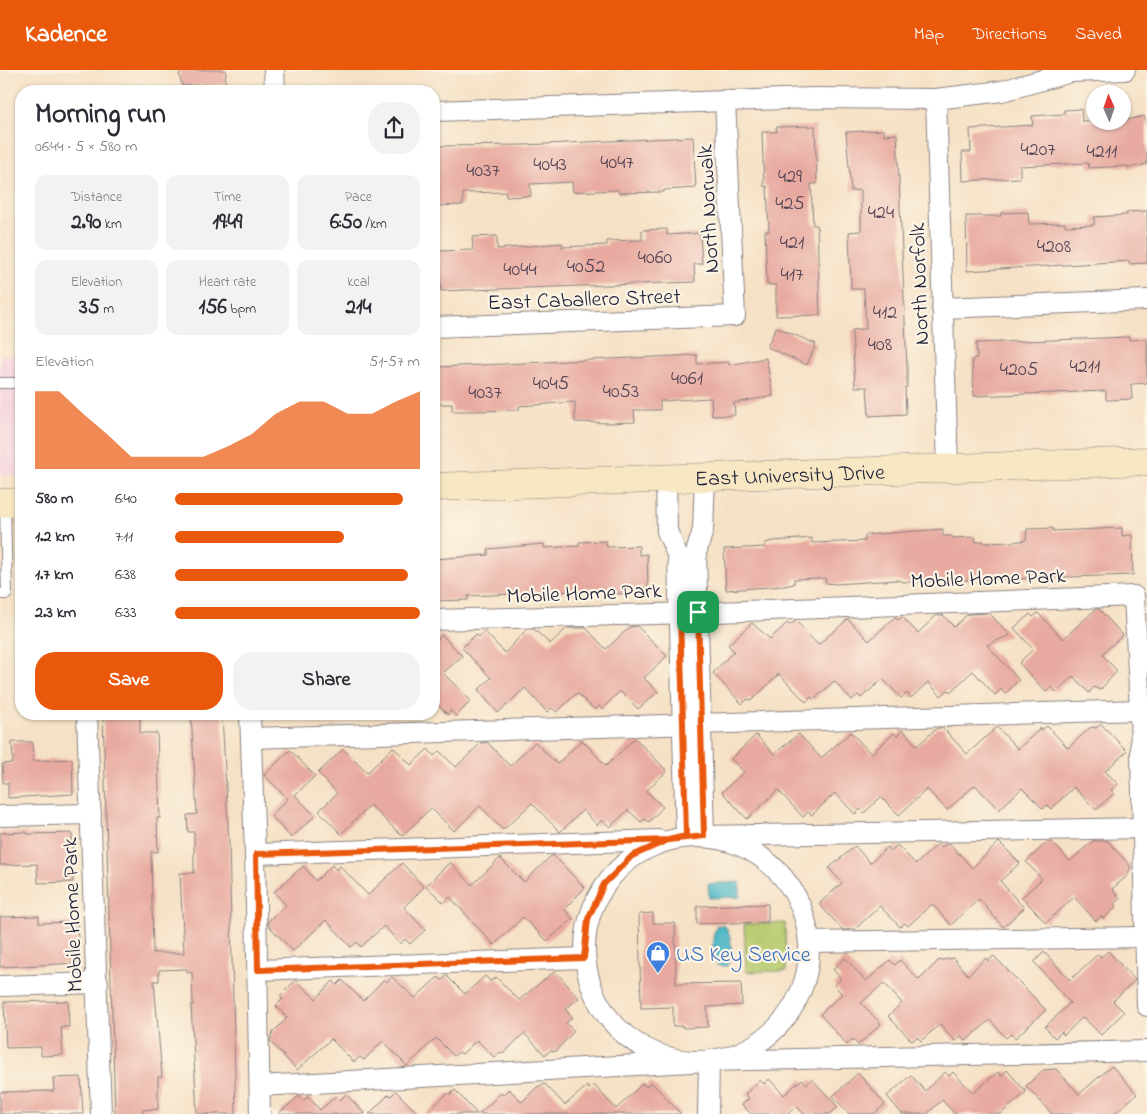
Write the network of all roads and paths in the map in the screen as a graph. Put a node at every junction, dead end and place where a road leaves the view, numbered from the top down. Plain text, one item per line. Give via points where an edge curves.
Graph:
1 (274, 70) edge
2 (1125, 70) edge
3 (275, 85) edge
4 (936, 99) junction
5 (725, 100) junction
6 (440, 111) edge
7 (1147, 300) edge
8 (942, 308) junction
9 (736, 316) joint
10 (440, 327) edge
11 (0, 383) edge
12 (15, 383) edge
13 (1147, 461) edge
14 (948, 468) junction
15 (705, 477) junction
16 (666, 478) junction
17 (440, 487) edge
18 (9, 503) edge
19 (0, 594) edge
20 (689, 612) junction
21 (440, 620) edge
22 (1140, 710) junction
23 (87, 720) edge
24 (250, 720) edge
25 (692, 725) junction
26 (251, 738) junction
27 (91, 814) junction
28 (0, 816) edge
29 (1143, 828) junction
30 (686, 837) junction
31 (256, 854) junction
32 (1145, 938) junction
33 (811, 942) junction
34 (584, 958) junction
35 (258, 970) junction
36 (98, 983) junction
37 (0, 986) edge
38 (1147, 1006) edge
39 (1147, 1051) edge
40 (709, 1061) junction
41 (260, 1086) junction
42 (101, 1114) edge
43 (260, 1114) edge
44 (708, 1114) edge

1 - 3 street
2 - 4 street via 1071,72 1002,91
4 - 5 street
4 - 8 street, North Norfolk
5 - 6 street
5 - 9 street, North Norwalk
7 - 8 street
8 - 14 street, North Norfolk
9 - 10 street, East Caballero Street
11 - 12 lane
13 - 14 main road, East University Drive
14 - 15 main road, East University Drive
15 - 16 main road, East University Drive
15 - 20 street via 703,530 696,553
16 - 17 main road, East University Drive
16 - 20 street via 667,531 678,557
18 - 19 lane via 7,594
20 - 21 street, Mobile Home Park
20 - 22 street, Mobile Home Park via 1134,596
20 - 25 street
22 - 25 street
22 - 29 street, Mobile Home Park
23 - 27 street, Mobile Home Park
24 - 26 street
25 - 26 street
25 - 30 street
26 - 31 street
27 - 28 street
27 - 36 street, Mobile Home Park
29 - 30 street
29 - 32 street, Mobile Home Park
30 - 31 street
30 - 33 street via 736,843 765,858 788,881 804,910
30 - 34 street via 632,856 604,884 588,919
31 - 35 street
32 - 33 street
32 - 38 street, Mobile Home Park
33 - 40 street via 807,976 794,1008 772,1034 742,1053
34 - 35 street
34 - 40 street via 593,993 619,1029 640,1046 673,1060
35 - 41 street
36 - 37 street
36 - 42 street, Mobile Home Park
39 - 40 street
40 - 41 street
40 - 44 street
41 - 43 street

